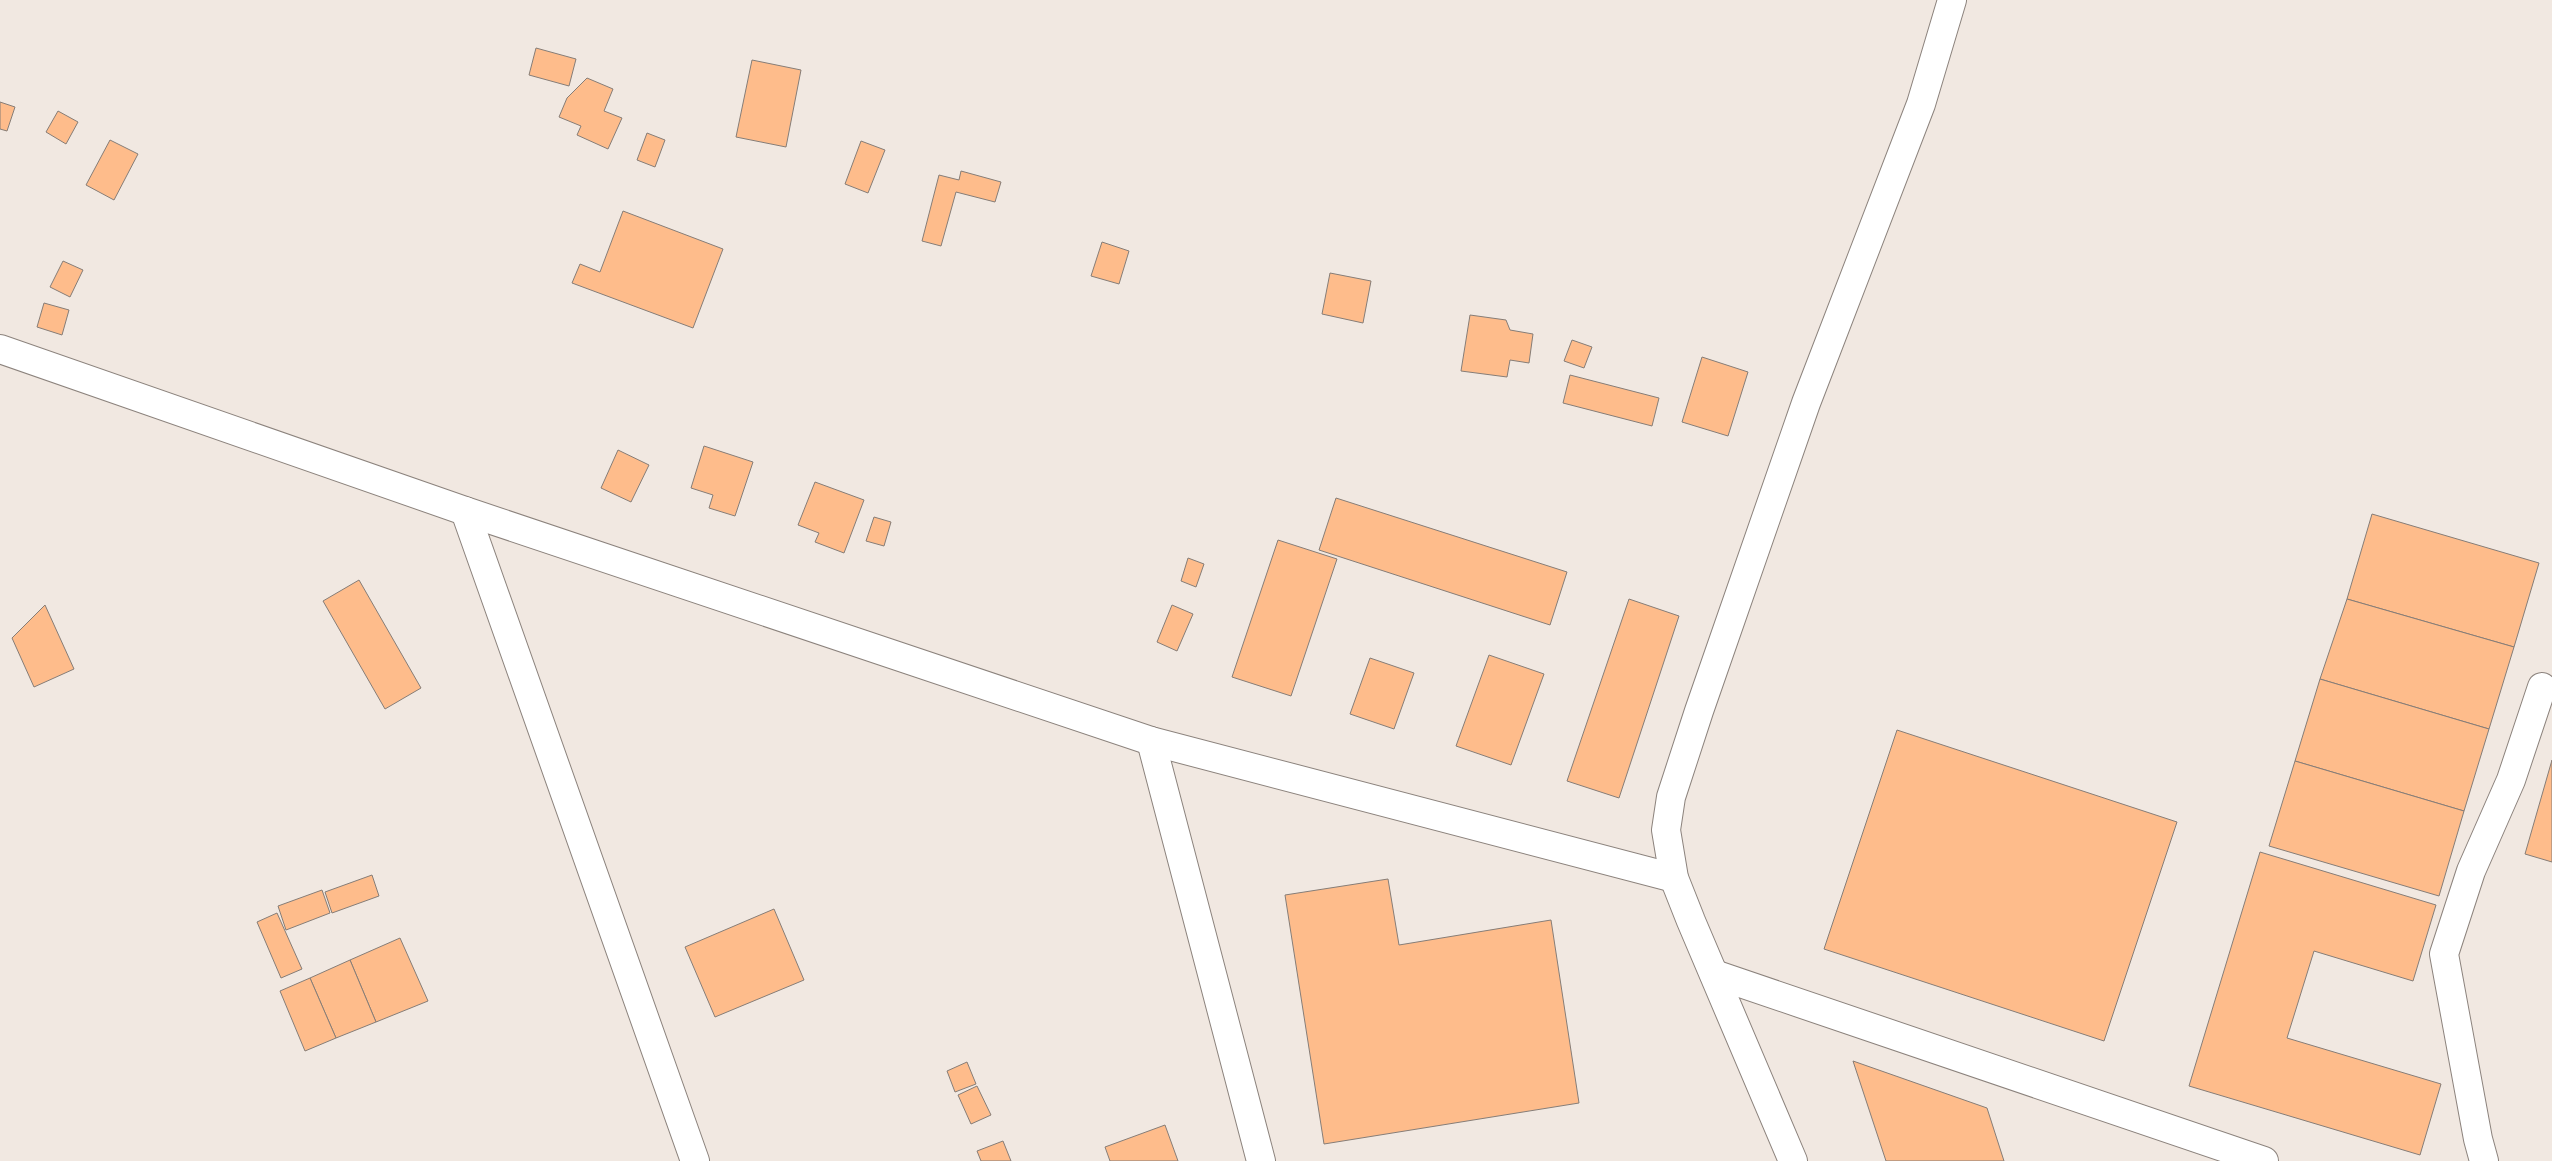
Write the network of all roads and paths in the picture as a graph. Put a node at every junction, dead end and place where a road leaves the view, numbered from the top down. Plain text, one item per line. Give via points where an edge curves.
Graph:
1 (1952, 0) edge
2 (0, 349) edge
3 (465, 510) junction
4 (2542, 687) dead end
5 (1151, 741) junction
6 (1674, 878) junction
7 (1714, 974) junction
8 (696, 1161) edge
9 (1261, 1161) edge
10 (1793, 1161) edge
11 (2264, 1161) edge
12 (2484, 1161) edge

1 - 6 street via 1922,104 1806,403 1671,798 1666,830
2 - 3 street
3 - 5 street
3 - 8 street
4 - 12 street via 2510,780 2471,872 2444,954
5 - 6 street
5 - 9 street
6 - 7 street
7 - 10 street
7 - 11 street

